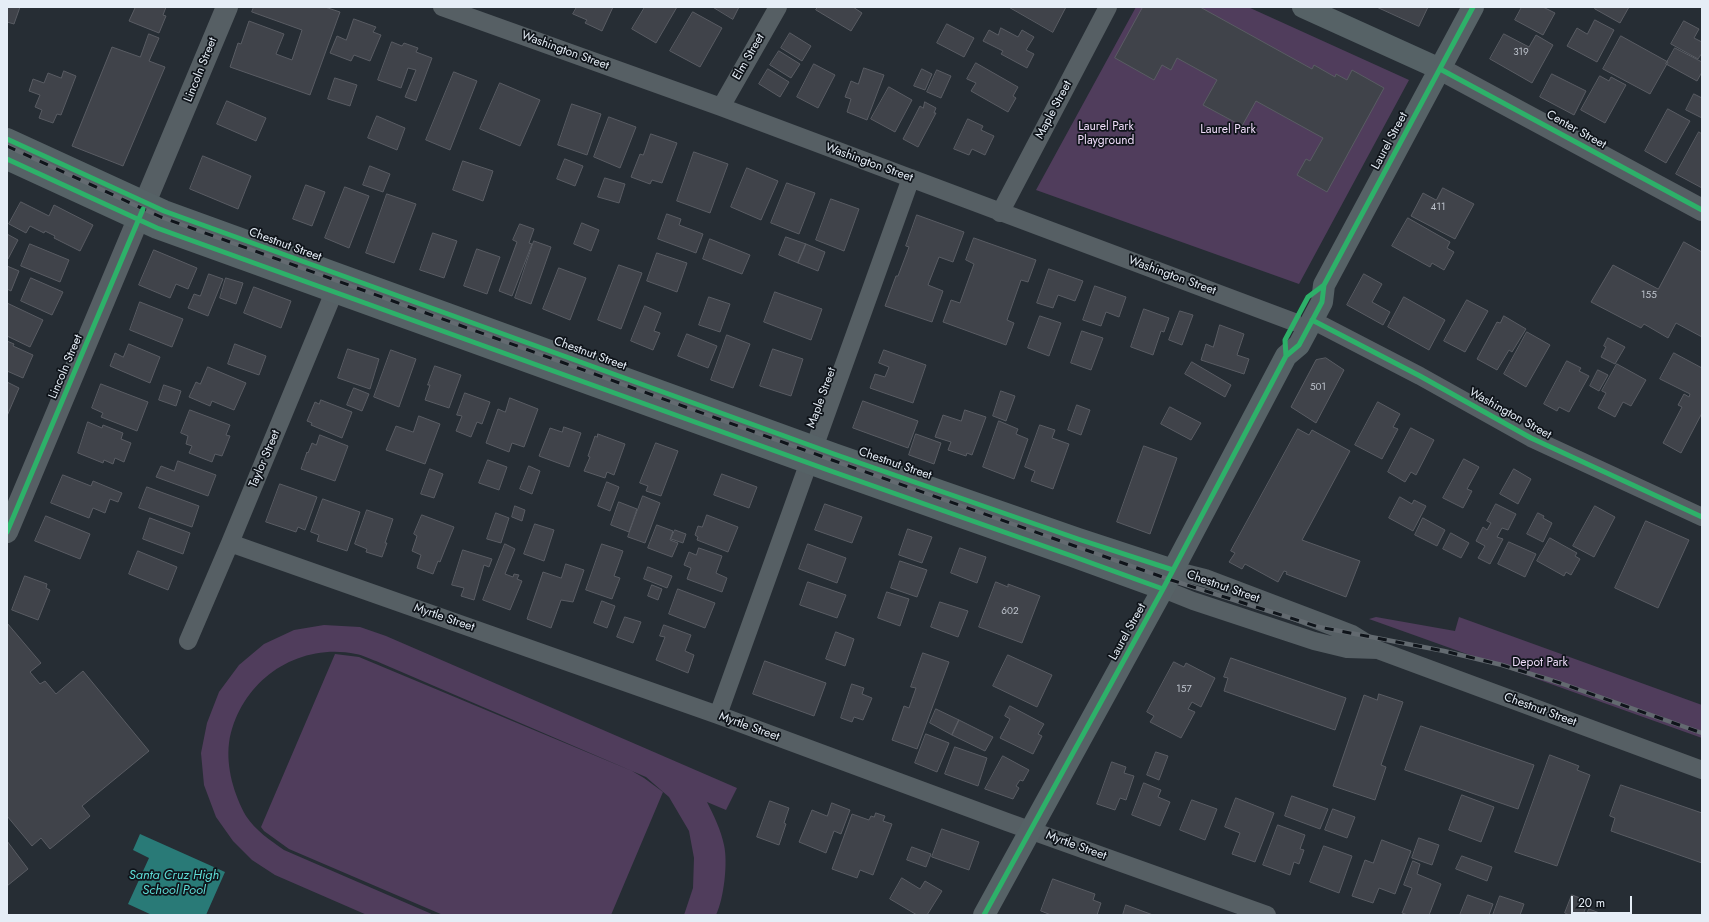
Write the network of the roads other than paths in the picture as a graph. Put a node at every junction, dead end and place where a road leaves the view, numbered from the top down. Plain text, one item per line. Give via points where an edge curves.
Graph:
1 (227, 7) edge
2 (442, 7) edge
3 (778, 7) edge
4 (1108, 7) edge
5 (1304, 7) edge
6 (1474, 7) edge
7 (468, 11) edge
8 (1440, 69) junction
9 (720, 107) junction
10 (7, 139) edge
11 (7, 158) edge
12 (911, 178) junction
13 (1702, 210) edge
14 (142, 211) junction
15 (1000, 213) junction
16 (338, 284) junction
17 (1303, 321) junction
18 (812, 454) junction
19 (1702, 517) edge
20 (7, 532) edge
21 (230, 543) junction
22 (1173, 570) junction
23 (1163, 589) junction
24 (188, 641) dead end
25 (1378, 650) junction
26 (718, 715) junction
27 (1702, 770) edge
28 (1030, 830) junction
29 (984, 915) edge
30 (1267, 915) edge

1 - 14 street, Lincoln Street
2 - 7 street, Washington Street
3 - 9 street, Elm Street
4 - 15 street, Maple Street
5 - 8 main road, Center Street
6 - 8 main road, Laurel Street
7 - 9 street, Washington Street
8 - 13 street, Center Street
8 - 17 main road, Laurel Street via 1324,285 1322,302
9 - 12 street, Washington Street
10 - 14 main road, Chestnut Street
11 - 14 main road, Chestnut Street
12 - 15 street, Washington Street
12 - 18 street, Maple Street
14 - 16 main road, Chestnut Street
14 - 20 street, Lincoln Street
15 - 17 street, Washington Street
16 - 18 main road, Chestnut Street
16 - 21 street, Taylor Street
17 - 19 street, Washington Street via 1420,376 1531,438
17 - 22 main road, Laurel Street via 1285,340 1286,356
18 - 22 main road, Chestnut Street
18 - 23 main road, Chestnut Street
18 - 26 street, Maple Street
21 - 24 street, Taylor Street
21 - 26 street, Myrtle Street
22 - 23 main road, Laurel Street
22 - 25 street, Chestnut Street via 1205,578 1352,634
23 - 25 street, Chestnut Street via 1314,641 1347,649
23 - 28 main road, Laurel Street
25 - 27 street, Chestnut Street
26 - 28 street, Myrtle Street
28 - 29 main road, Laurel Street
28 - 30 street, Myrtle Street

